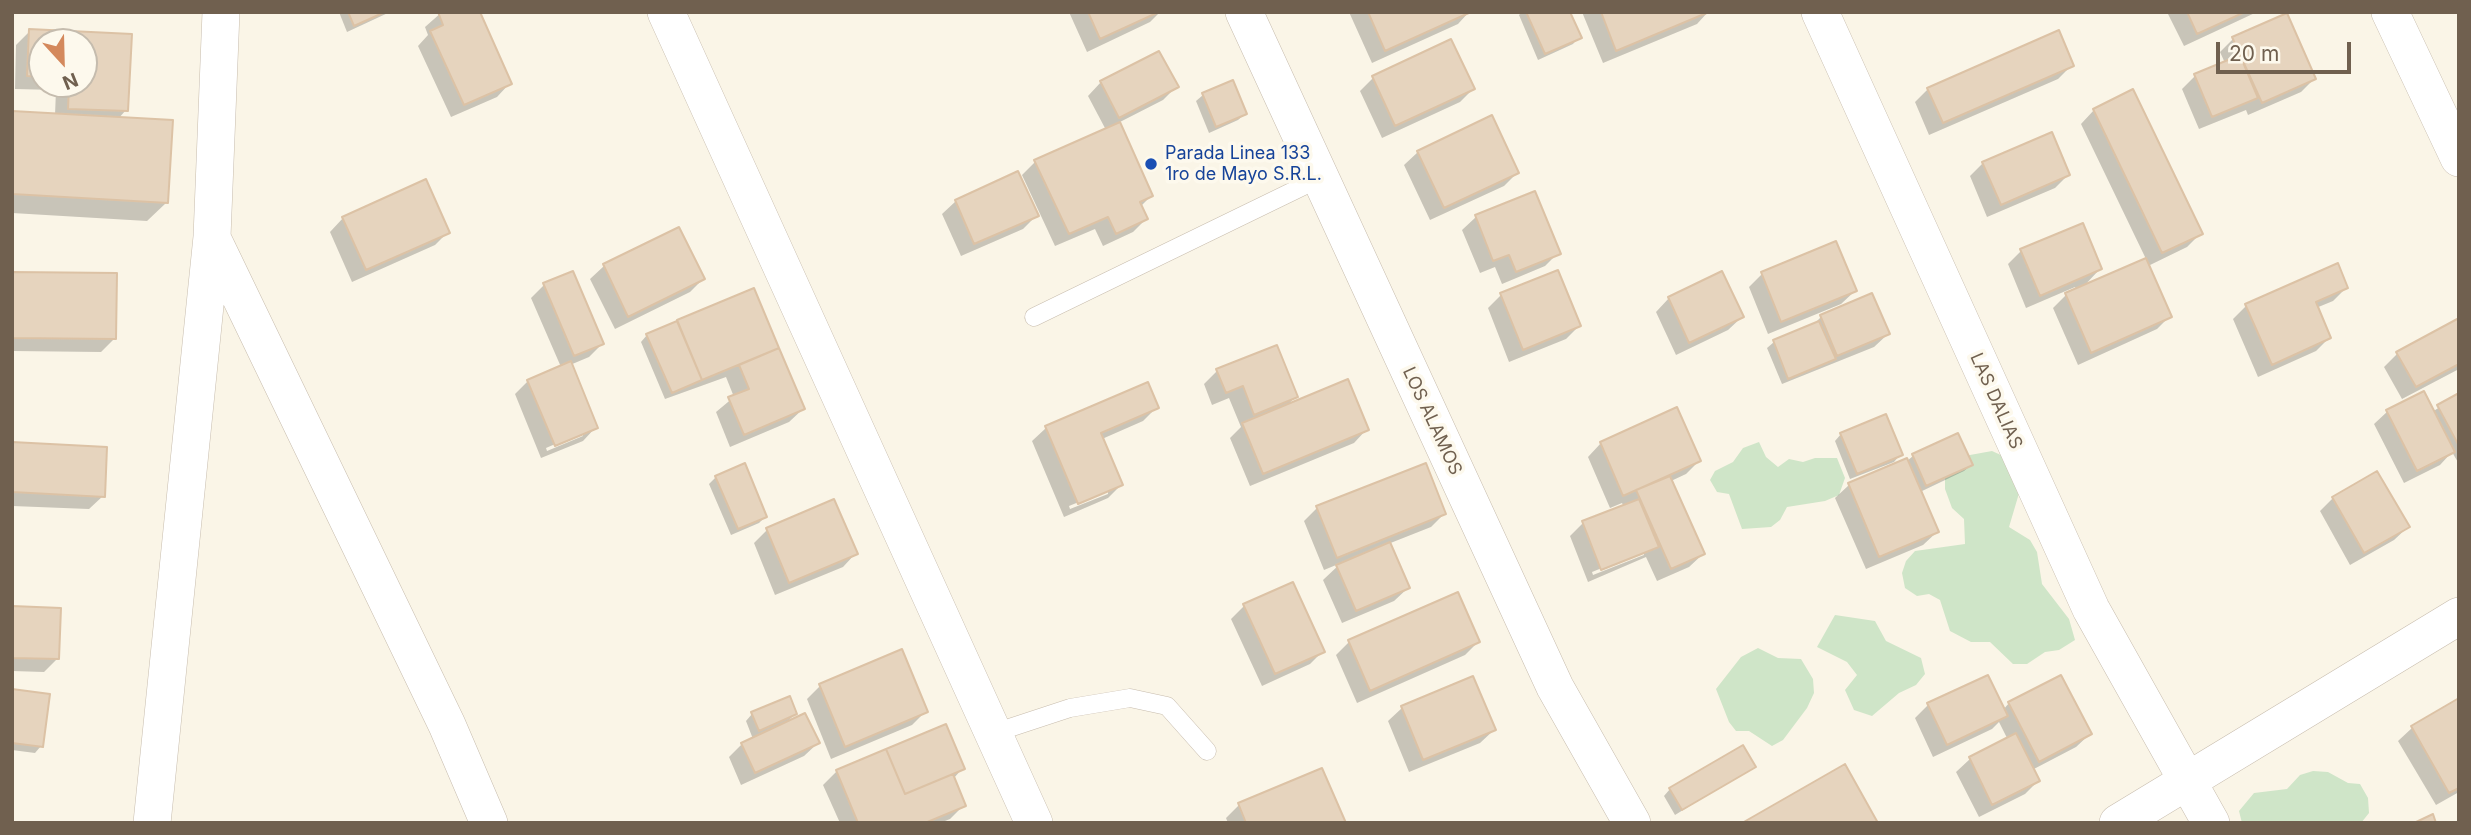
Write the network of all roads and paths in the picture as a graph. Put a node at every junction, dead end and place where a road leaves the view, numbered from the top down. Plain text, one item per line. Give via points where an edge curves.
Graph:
1 (221, 12) edge
2 (666, 12) edge
3 (1244, 12) edge
4 (1820, 12) edge
5 (2390, 12) edge
6 (2459, 158) edge
7 (1320, 178) junction
8 (212, 237) junction
9 (1034, 317) dead end
10 (2459, 616) edge
11 (994, 733) junction
12 (1207, 751) dead end
13 (2186, 782) junction
14 (152, 823) edge
15 (489, 823) edge
16 (1034, 823) edge
17 (1632, 823) edge
18 (2119, 823) edge
19 (2211, 823) edge

1 - 8 street
2 - 11 street
3 - 7 street, LOS ALAMOS
4 - 13 street, LAS DALIAS via 2091,610
5 - 6 street
7 - 9 lane
7 - 17 street, LOS ALAMOS via 1555,687
8 - 14 street
8 - 15 street via 441,713
10 - 13 street
11 - 12 lane via 1070,708 1130,698 1167,706
11 - 16 street
13 - 18 street
13 - 19 street, LAS DALIAS

